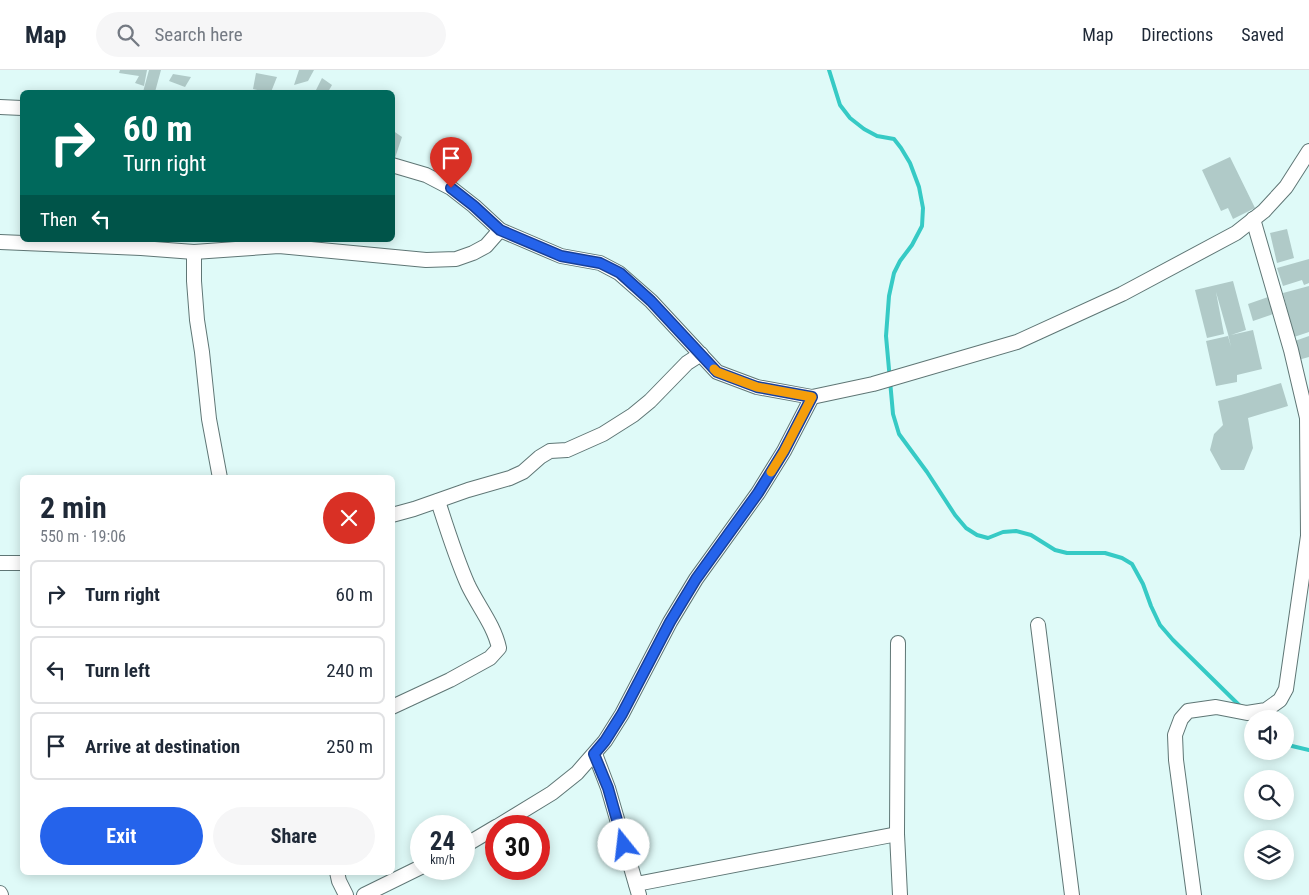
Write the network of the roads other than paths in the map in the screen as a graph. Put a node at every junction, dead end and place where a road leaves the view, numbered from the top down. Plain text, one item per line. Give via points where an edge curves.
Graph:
1 (0, 106) edge
2 (20, 108) edge
3 (1309, 151) edge
4 (395, 167) edge
5 (1253, 219) junction
6 (500, 230) junction
7 (0, 242) edge
8 (194, 252) junction
9 (701, 354) junction
10 (812, 397) junction
11 (1308, 418) edge
12 (219, 475) edge
13 (438, 501) junction
14 (395, 514) edge
15 (0, 563) edge
16 (20, 563) edge
17 (1038, 626) dead end
18 (898, 643) dead end
19 (395, 706) edge
20 (594, 754) junction
21 (516, 815) edge
22 (897, 834) junction
23 (410, 872) edge
24 (338, 875) edge
25 (638, 889) edge
26 (346, 895) edge
27 (364, 895) edge
28 (900, 895) edge
29 (1072, 895) edge
30 (1194, 895) edge

1 - 2 street
3 - 5 street via 1286,187
4 - 6 street via 426,175 451,188
5 - 10 street via 1236,233 1122,294 1017,342 873,384
5 - 11 street
6 - 8 street via 486,246 456,260 279,246
6 - 9 street via 561,256 600,263 620,273
7 - 8 street
8 - 12 street via 197,320
9 - 10 street via 717,372 757,387
9 - 13 street via 633,415 603,434 567,450 550,451 510,478
10 - 20 street via 784,451 696,579 622,714
11 - 30 street via 1308,536 1286,689 1280,700 1266,710 1247,713 1216,707 1188,711 1175,735
13 - 14 street
13 - 19 street via 468,586 497,638 499,648 490,658
15 - 16 street
17 - 29 street
18 - 22 street
20 - 21 street via 552,793
20 - 25 street via 608,788
22 - 25 street
22 - 28 street
23 - 27 street
24 - 26 street

